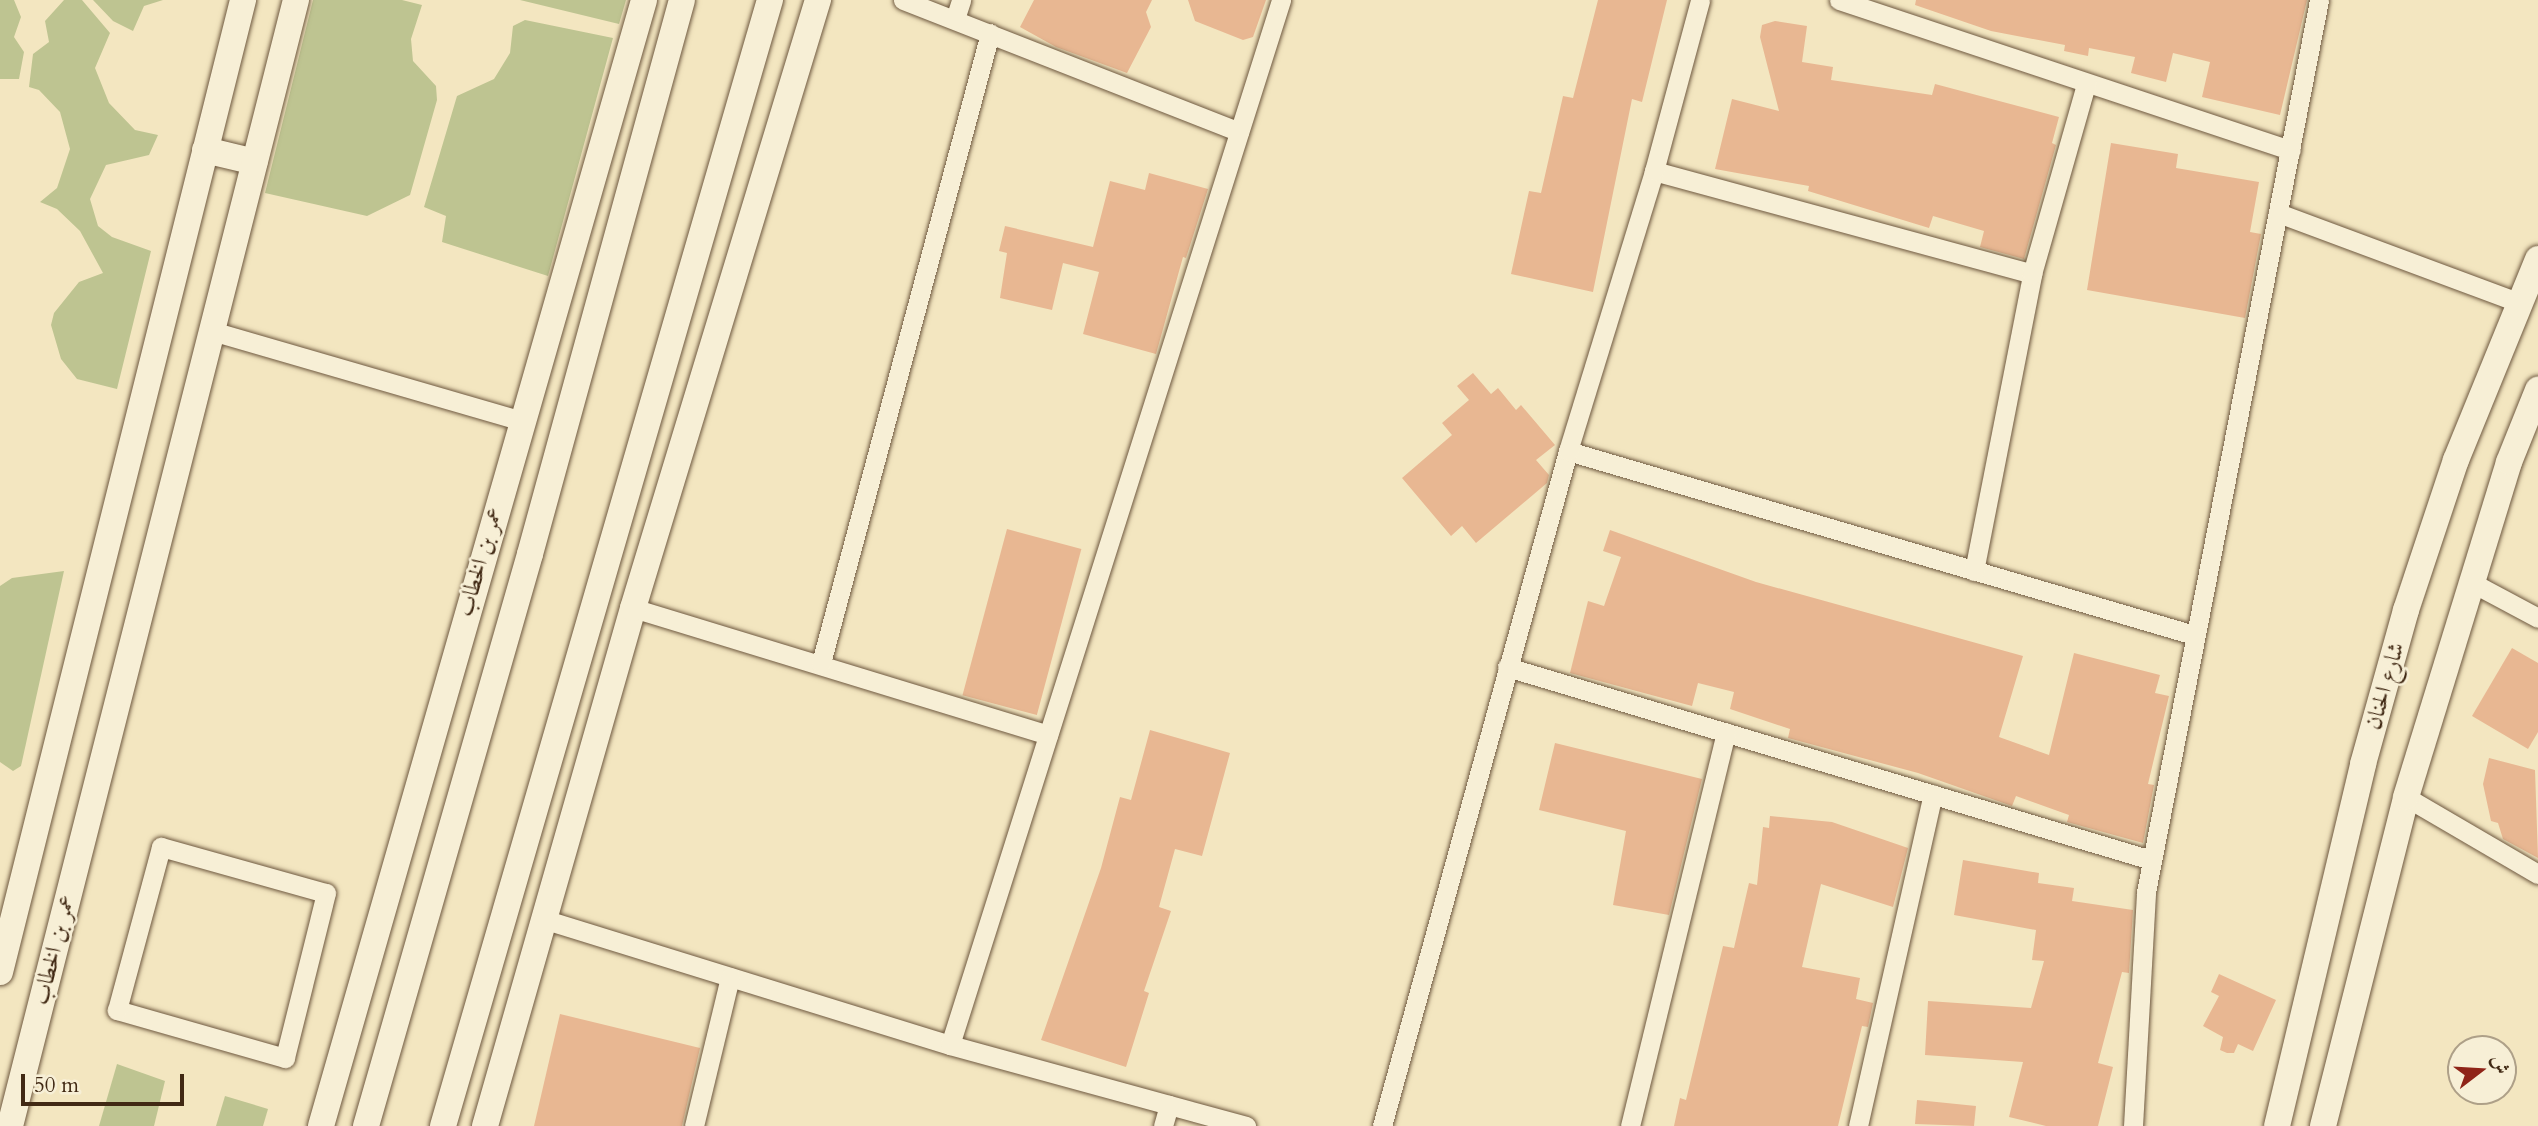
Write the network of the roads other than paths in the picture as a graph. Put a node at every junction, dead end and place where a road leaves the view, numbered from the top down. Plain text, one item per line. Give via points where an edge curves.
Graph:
1 (243, 0) edge
2 (296, 0) edge
3 (644, 0) edge
4 (682, 0) edge
5 (770, 0) edge
6 (817, 0) edge
7 (903, 0) edge
8 (1281, 0) edge
9 (1700, 0) edge
10 (1839, 0) edge
11 (2319, 0) edge
12 (958, 9) edge
13 (990, 33) junction
14 (2086, 84) junction
15 (1239, 132) junction
16 (205, 150) junction
17 (2291, 150) junction
18 (255, 162) junction
19 (1654, 171) junction
20 (2278, 213) junction
21 (2538, 259) edge
22 (2032, 274) junction
23 (2517, 302) junction
24 (675, 327) junction
25 (212, 331) junction
26 (715, 338) junction
27 (2538, 390) edge
28 (522, 421) junction
29 (1568, 451) junction
30 (486, 540) junction
31 (530, 554) junction
32 (1974, 571) junction
33 (2470, 582) junction
34 (633, 608) junction
35 (2538, 618) edge
36 (2194, 635) junction
37 (821, 663) junction
38 (1507, 667) junction
39 (1726, 733) junction
40 (1048, 734) junction
41 (1933, 794) junction
42 (2406, 797) junction
43 (2151, 860) junction
44 (2538, 874) edge
45 (327, 893) joint
46 (546, 920) junction
47 (0, 972) edge
48 (730, 977) junction
49 (950, 1045) junction
50 (1169, 1105) junction
51 (10, 1126) edge
52 (321, 1126) edge
53 (366, 1126) edge
54 (443, 1126) edge
55 (485, 1126) edge
56 (694, 1126) edge
57 (1163, 1126) edge
58 (1246, 1126) edge
59 (1382, 1126) edge
60 (1630, 1126) edge
61 (1858, 1126) edge
62 (2133, 1126) edge
63 (2277, 1126) edge
64 (2323, 1126) edge

1 - 16 main road, عمر بن الخطاب
2 - 18 main road, عمر بن الخطاب
3 - 28 main road, عمر بن الخطاب
4 - 31 main road
5 - 24 main road
6 - 26 main road
7 - 12 street
8 - 15 street
9 - 19 street
10 - 14 street
11 - 17 street
12 - 13 street
13 - 15 street
13 - 37 street
14 - 17 street
14 - 22 street
15 - 40 street
16 - 18 main road
16 - 47 main road, عمر بن الخطاب
17 - 20 street
18 - 25 main road, عمر بن الخطاب
19 - 22 street
19 - 29 street
20 - 23 street
20 - 36 street
21 - 23 main road, شارع الحنان
22 - 32 street
23 - 63 main road, شارع الحنان via 2456,460 2406,610 2363,764
24 - 26 main road
24 - 54 main road
25 - 28 street
25 - 51 main road, عمر بن الخطاب
26 - 34 main road
27 - 33 main road
28 - 30 main road, عمر بن الخطاب
29 - 32 street
29 - 38 street
30 - 31 main road
30 - 52 main road, عمر بن الخطاب via 389,899
31 - 53 main road
32 - 36 street
33 - 35 street
33 - 42 main road
34 - 37 street
34 - 46 main road
36 - 43 street
37 - 40 street
38 - 39 street
38 - 59 street
39 - 41 street
39 - 60 street
40 - 49 street
41 - 43 street
41 - 61 street
42 - 44 street
42 - 64 main road
43 - 62 street
45 - 45 street via 285,1058 117,1010 161,847
46 - 48 street
46 - 55 main road
48 - 49 street
48 - 56 street
49 - 50 street
50 - 57 street
50 - 58 street

